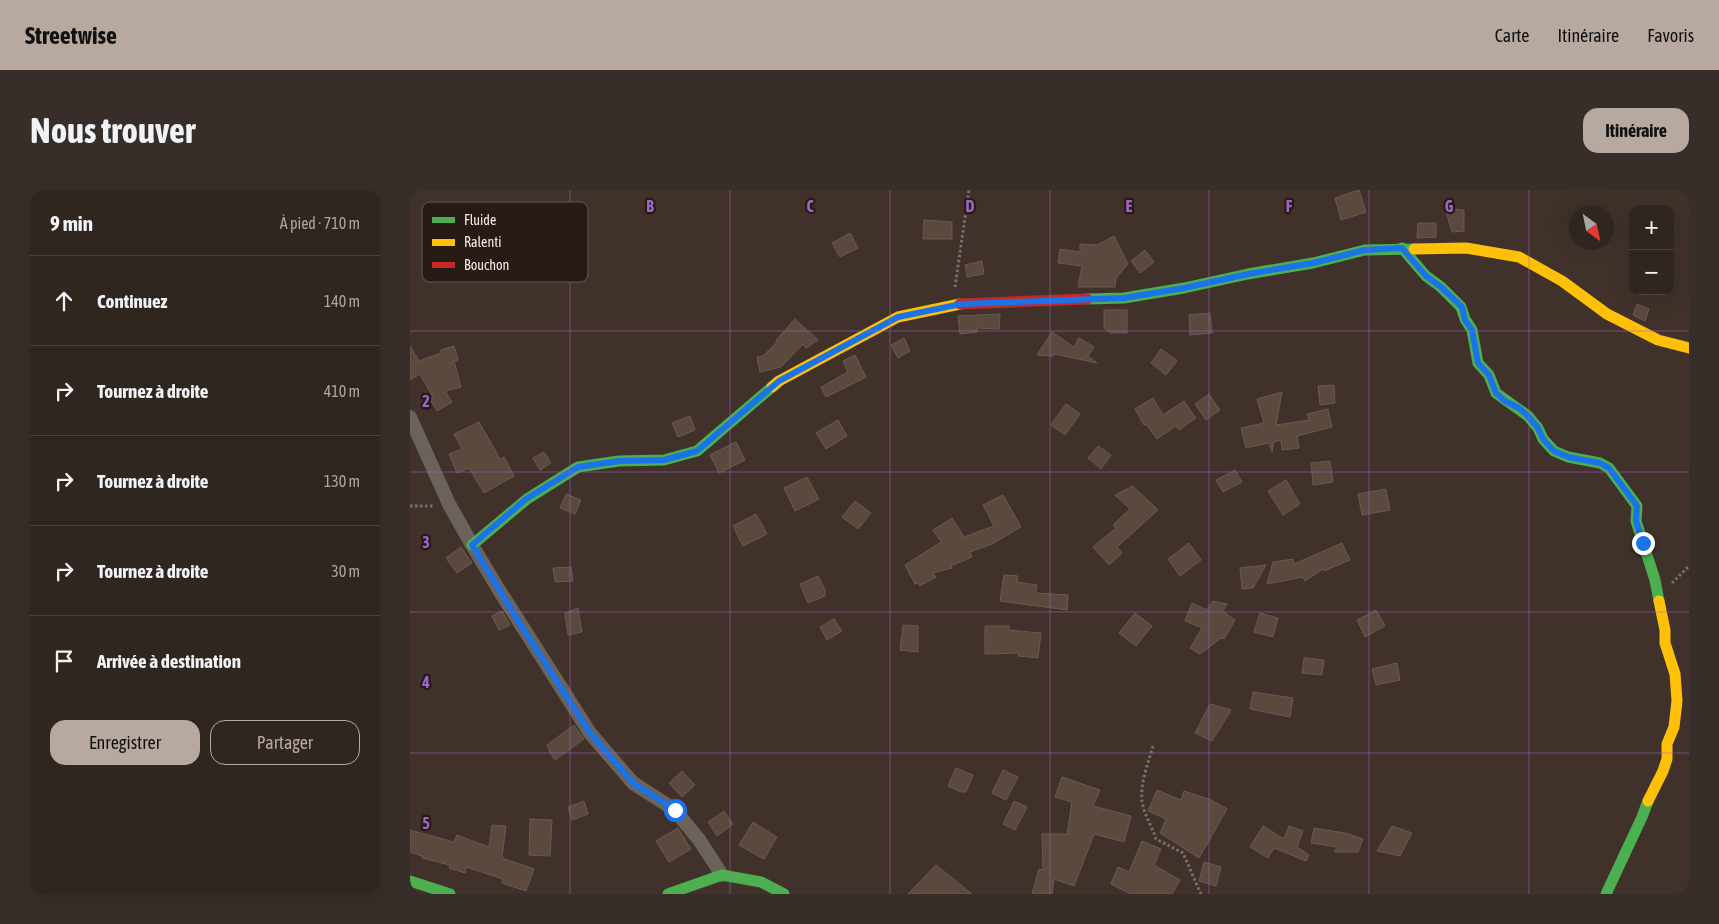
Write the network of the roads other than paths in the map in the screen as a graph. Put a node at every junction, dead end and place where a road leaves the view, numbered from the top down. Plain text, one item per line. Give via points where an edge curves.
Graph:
1 (1402, 248) junction
2 (1689, 348) edge
3 (410, 417) edge
4 (472, 545) junction
5 (722, 875) junction
6 (410, 882) edge
7 (450, 894) edge
8 (668, 894) edge
9 (784, 894) edge
10 (1606, 894) edge

1 - 2 street via 1466,248 1519,257 1562,281 1607,314 1658,340
1 - 4 street via 1365,250 1313,263 1124,298 953,305 898,317 779,381 697,451 664,460 619,461 578,467 526,499
1 - 10 street via 1426,276 1462,307 1472,330 1478,363 1489,375 1496,393 1528,416 1554,451 1609,468 1637,506 1636,521 1655,580 1665,643 1675,674 1677,701 1663,771
3 - 4 street via 449,504
4 - 5 street via 590,733 633,783 675,810
5 - 8 street
5 - 9 street via 761,882
6 - 7 street

